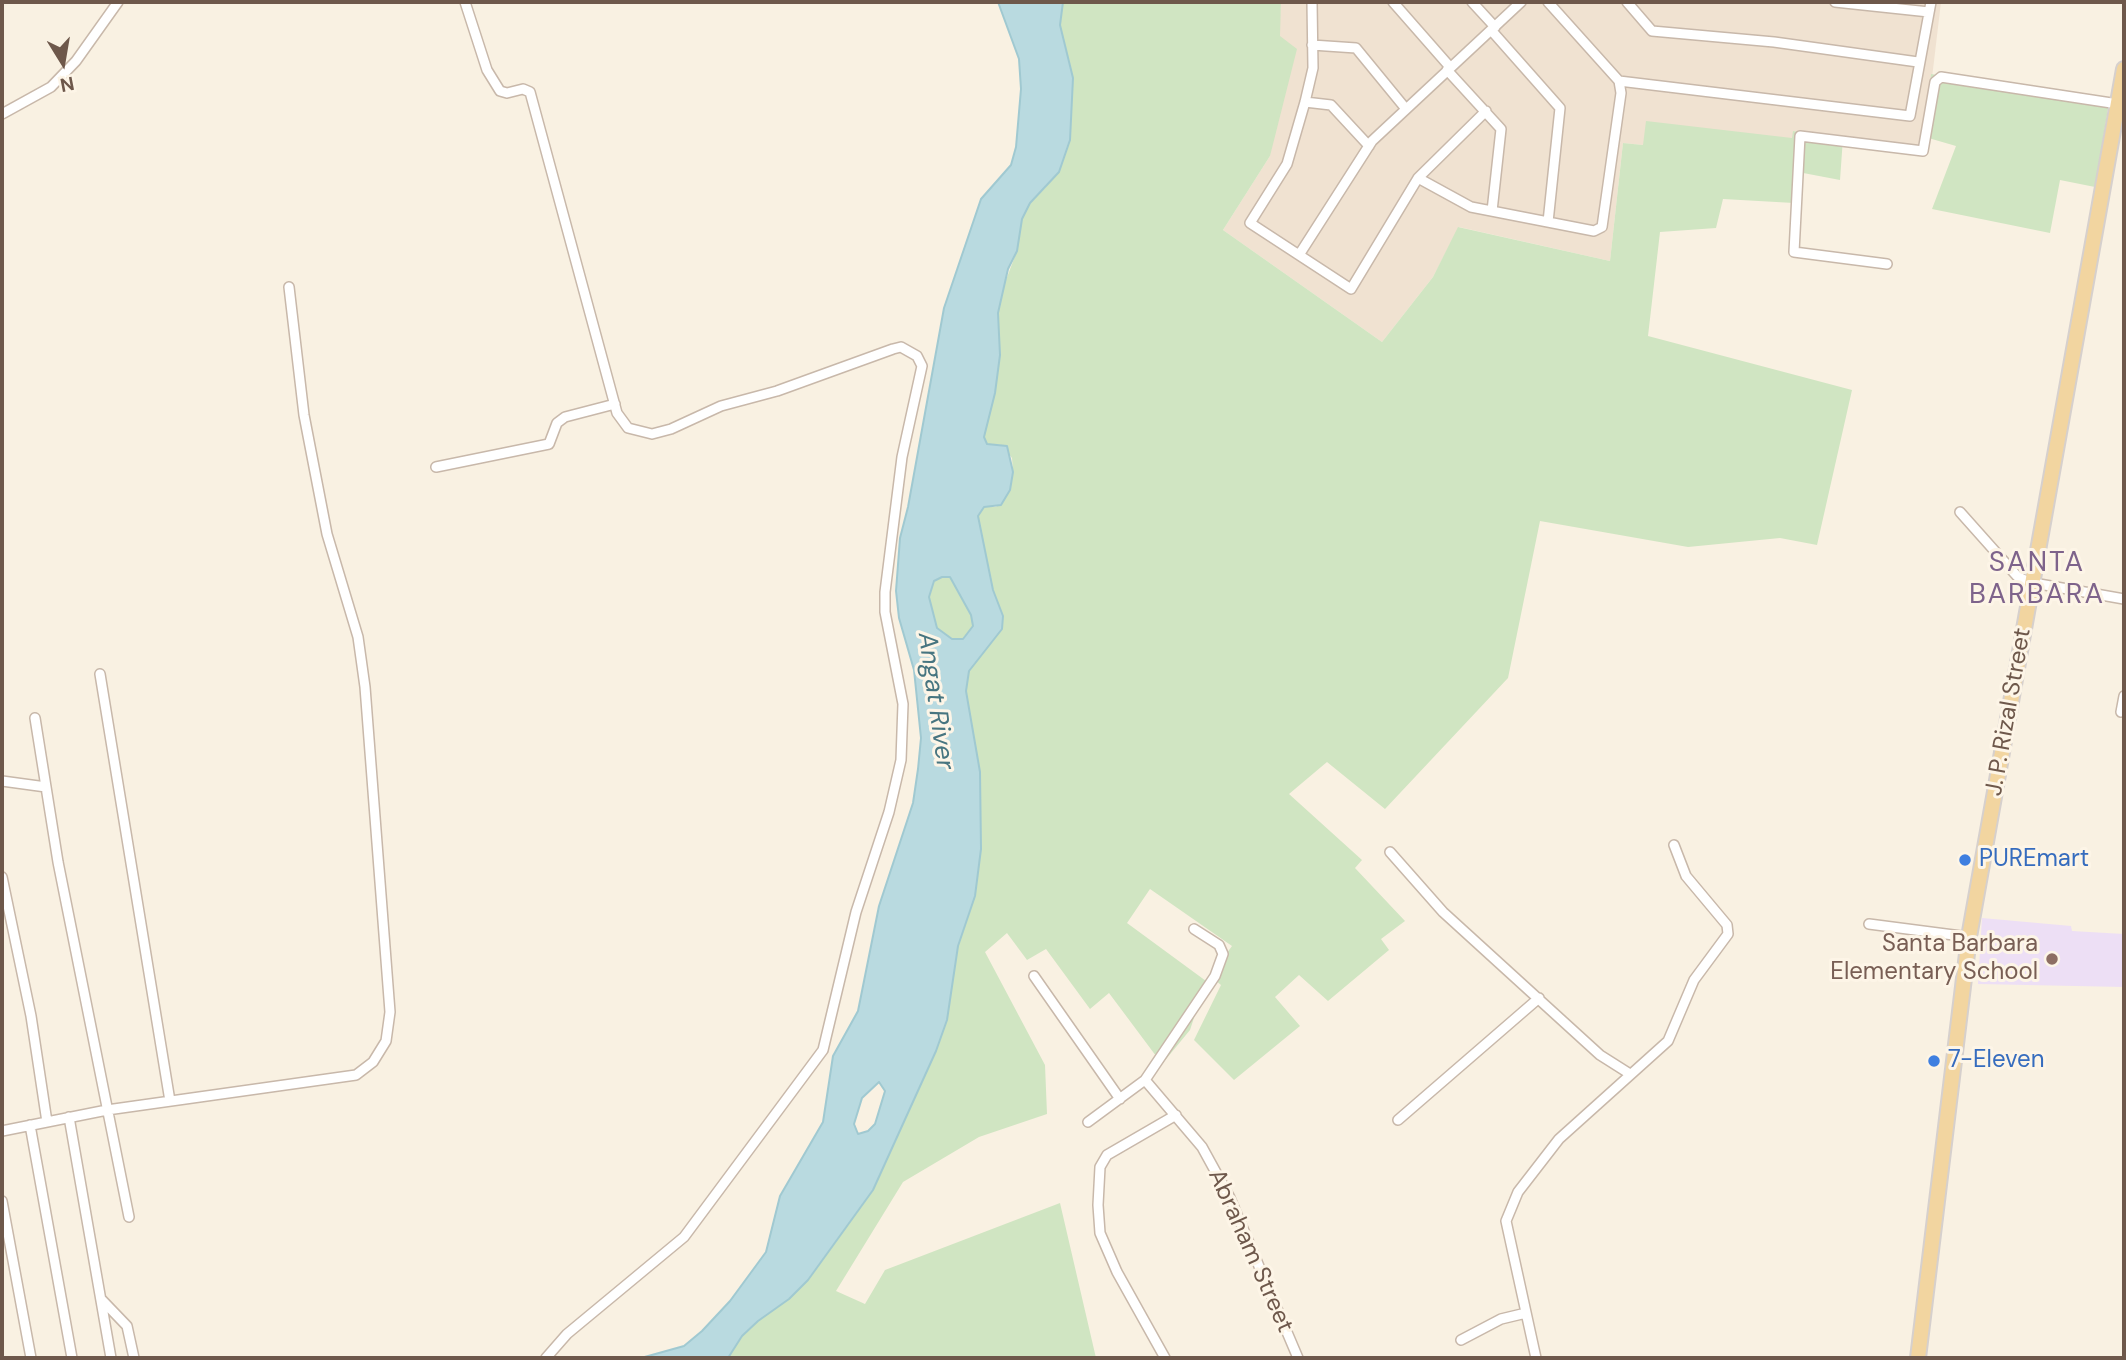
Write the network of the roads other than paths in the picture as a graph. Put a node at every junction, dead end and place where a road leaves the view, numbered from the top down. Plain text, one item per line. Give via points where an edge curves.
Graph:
1 (118, 2) edge
2 (465, 2) edge
3 (1312, 2) edge
4 (1393, 2) edge
5 (1472, 2) edge
6 (1521, 2) edge
7 (1548, 2) edge
8 (1627, 2) edge
9 (1835, 2) edge
10 (1931, 2) edge
11 (1929, 12) junction
12 (1493, 28) junction
13 (1312, 45) junction
14 (1918, 62) junction
15 (1449, 68) junction
16 (2124, 69) edge
17 (1619, 81) junction
18 (1305, 102) junction
19 (2118, 104) junction
20 (1406, 109) junction
21 (1486, 111) junction
22 (2, 114) edge
23 (1369, 146) junction
24 (1418, 178) junction
25 (1492, 211) junction
26 (1548, 222) junction
27 (1299, 255) junction
28 (1886, 264) dead end
29 (289, 287) dead end
30 (615, 404) junction
31 (436, 467) dead end
32 (1960, 512) dead end
33 (2030, 581) junction
34 (2124, 599) edge
35 (100, 674) dead end
36 (2124, 696) edge
37 (2121, 712) dead end
38 (36, 718) dead end
39 (2, 781) edge
40 (46, 787) junction
41 (1674, 845) dead end
42 (1390, 852) dead end
43 (2, 877) edge
44 (1869, 924) dead end
45 (1194, 929) dead end
46 (1969, 937) junction
47 (1034, 976) dead end
48 (1539, 998) junction
49 (1630, 1074) junction
50 (1145, 1080) junction
51 (1120, 1099) junction
52 (170, 1101) junction
53 (107, 1110) junction
54 (1176, 1115) junction
55 (69, 1117) junction
56 (1398, 1120) dead end
57 (47, 1122) junction
58 (1088, 1122) dead end
59 (30, 1125) junction
60 (2, 1131) edge
61 (2, 1201) edge
62 (129, 1217) dead end
63 (100, 1298) junction
64 (1527, 1313) junction
65 (1461, 1340) dead end
66 (31, 1358) edge
67 (72, 1358) edge
68 (111, 1358) edge
69 (134, 1358) edge
70 (546, 1358) edge
71 (1165, 1358) edge
72 (1298, 1358) edge
73 (1536, 1358) edge
74 (1918, 1358) edge

1 - 22 street via 76,61 51,87
2 - 30 street via 487,70 500,91 530,92
3 - 13 street
4 - 15 street
5 - 12 street
6 - 12 street
7 - 17 street
8 - 14 street via 1652,31
9 - 11 street
10 - 11 street
11 - 14 street
12 - 15 street
12 - 26 street via 1560,108
13 - 18 street via 1313,68
13 - 20 street via 1356,48
14 - 17 street via 1910,116
15 - 20 street
15 - 21 street
16 - 19 main road, J. P. Rizal Street
17 - 26 street via 1602,227 1594,231
18 - 23 street via 1331,105
18 - 27 street via 1287,164 1250,223
19 - 28 street via 1941,77 1935,82 1923,151 1800,136 1794,252
19 - 33 main road, J. P. Rizal Street
20 - 23 street
21 - 24 street
21 - 25 street via 1501,129
23 - 27 street
24 - 25 street via 1471,207
24 - 27 street via 1351,289
25 - 26 street
29 - 52 street via 304,415 360,650 389,1021 386,1041 373,1062 356,1075
30 - 31 street via 565,417 557,423 549,444
30 - 70 street via 628,428 652,434 892,349 917,356 922,366 902,457 885,592 903,704 903,737 896,787 856,912 818,1059 684,1237 567,1334
32 - 33 street via 2017,576
33 - 34 street
33 - 46 main road, J. P. Rizal Street
35 - 52 street
36 - 37 street
38 - 40 street
39 - 40 street
40 - 53 street
41 - 49 street via 1686,876 1727,925 1727,934 1694,980 1668,1041
42 - 48 street via 1443,912
43 - 57 street
44 - 46 street
45 - 50 street via 1219,945 1223,954 1203,996
46 - 74 main road, J. P. Rizal Street
47 - 51 street
48 - 49 street via 1600,1055
48 - 56 street
49 - 64 street via 1559,1139 1518,1192 1507,1222
50 - 51 street
50 - 54 street, Abraham Street
51 - 58 street
52 - 53 street
53 - 55 street
53 - 62 street
54 - 71 street via 1107,1155 1100,1167 1098,1205 1100,1233 1117,1272
54 - 72 street, Abraham Street via 1202,1147 1230,1198
55 - 57 street
55 - 63 street
57 - 59 street
59 - 60 street
59 - 67 street
61 - 66 street
63 - 68 street
63 - 69 street via 127,1326
64 - 65 street via 1501,1319
64 - 73 street

